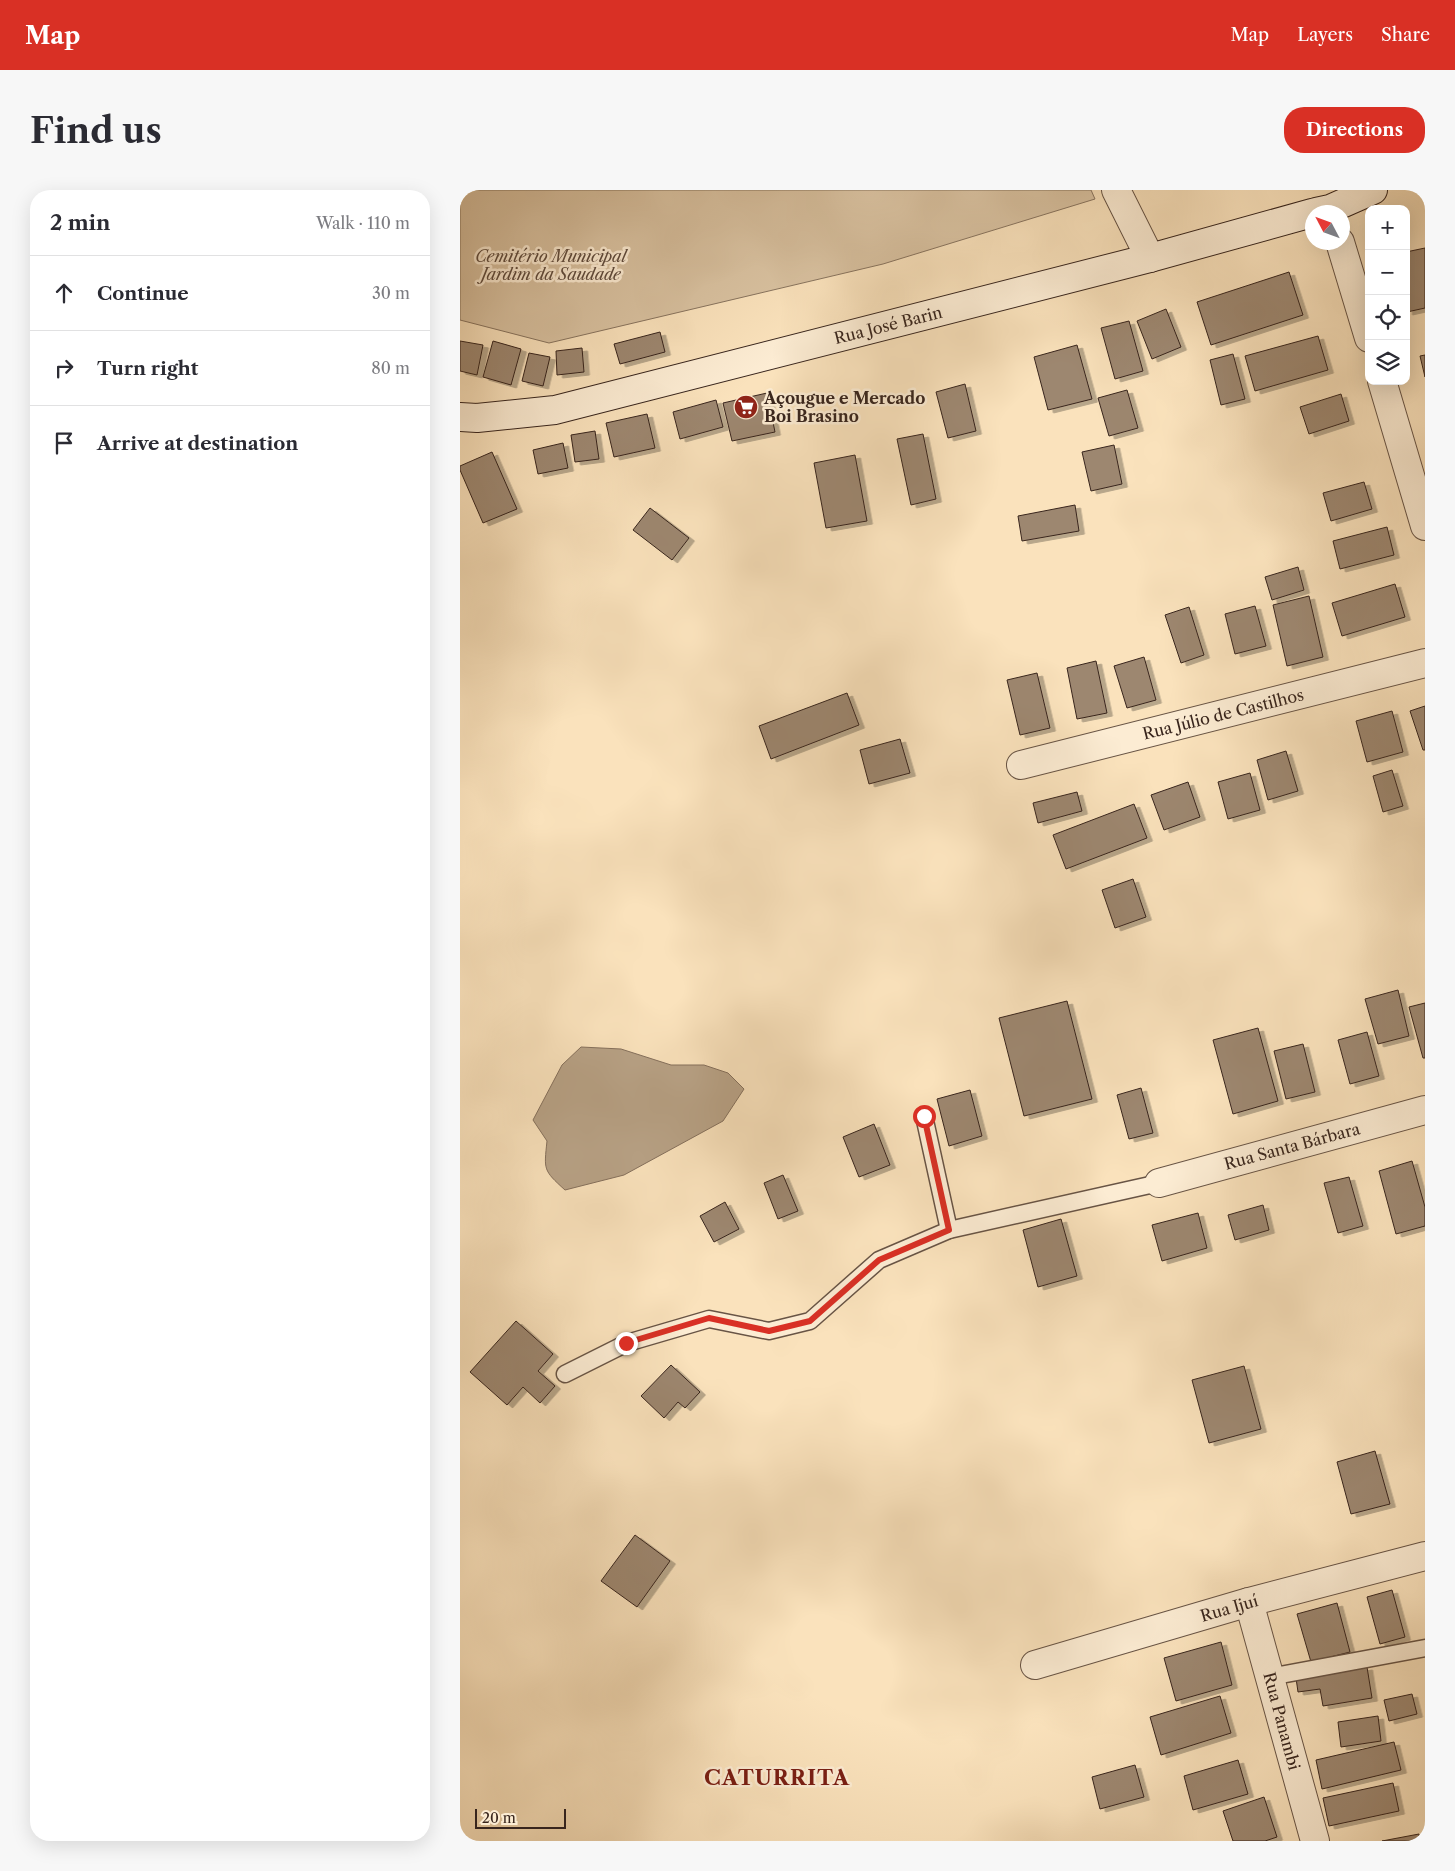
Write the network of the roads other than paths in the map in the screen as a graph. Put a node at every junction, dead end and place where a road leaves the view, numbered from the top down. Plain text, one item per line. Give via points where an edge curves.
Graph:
1 (1116, 190) edge
2 (1373, 190) edge
3 (1338, 205) edge
4 (1305, 217) edge
5 (1342, 250) edge
6 (1150, 258) junction
7 (1365, 325) edge
8 (1383, 385) edge
9 (460, 417) edge
10 (1425, 526) edge
11 (1425, 663) edge
12 (1021, 765) dead end
13 (1425, 1110) edge
14 (924, 1116) dead end
15 (1158, 1183) joint
16 (949, 1230) junction
17 (565, 1374) dead end
18 (1425, 1556) edge
19 (1249, 1602) junction
20 (1425, 1648) edge
21 (1035, 1665) dead end
22 (1270, 1677) junction
23 (1315, 1841) edge

1 - 6 street
2 - 3 street, Rua José Barin
4 - 6 street, Rua José Barin
5 - 7 street
6 - 9 street, Rua José Barin via 555,410
8 - 10 street
11 - 12 street, Rua Júlio de Castilhos
13 - 15 street, Rua Santa Bárbara
14 - 16 lane
15 - 16 lane
16 - 17 lane via 879,1260 810,1321 769,1331 709,1318 626,1343
18 - 19 street, Rua Ijuí
19 - 21 street, Rua Ijuí
19 - 22 street, Rua Panambi
20 - 22 lane
22 - 23 street, Rua Panambi

